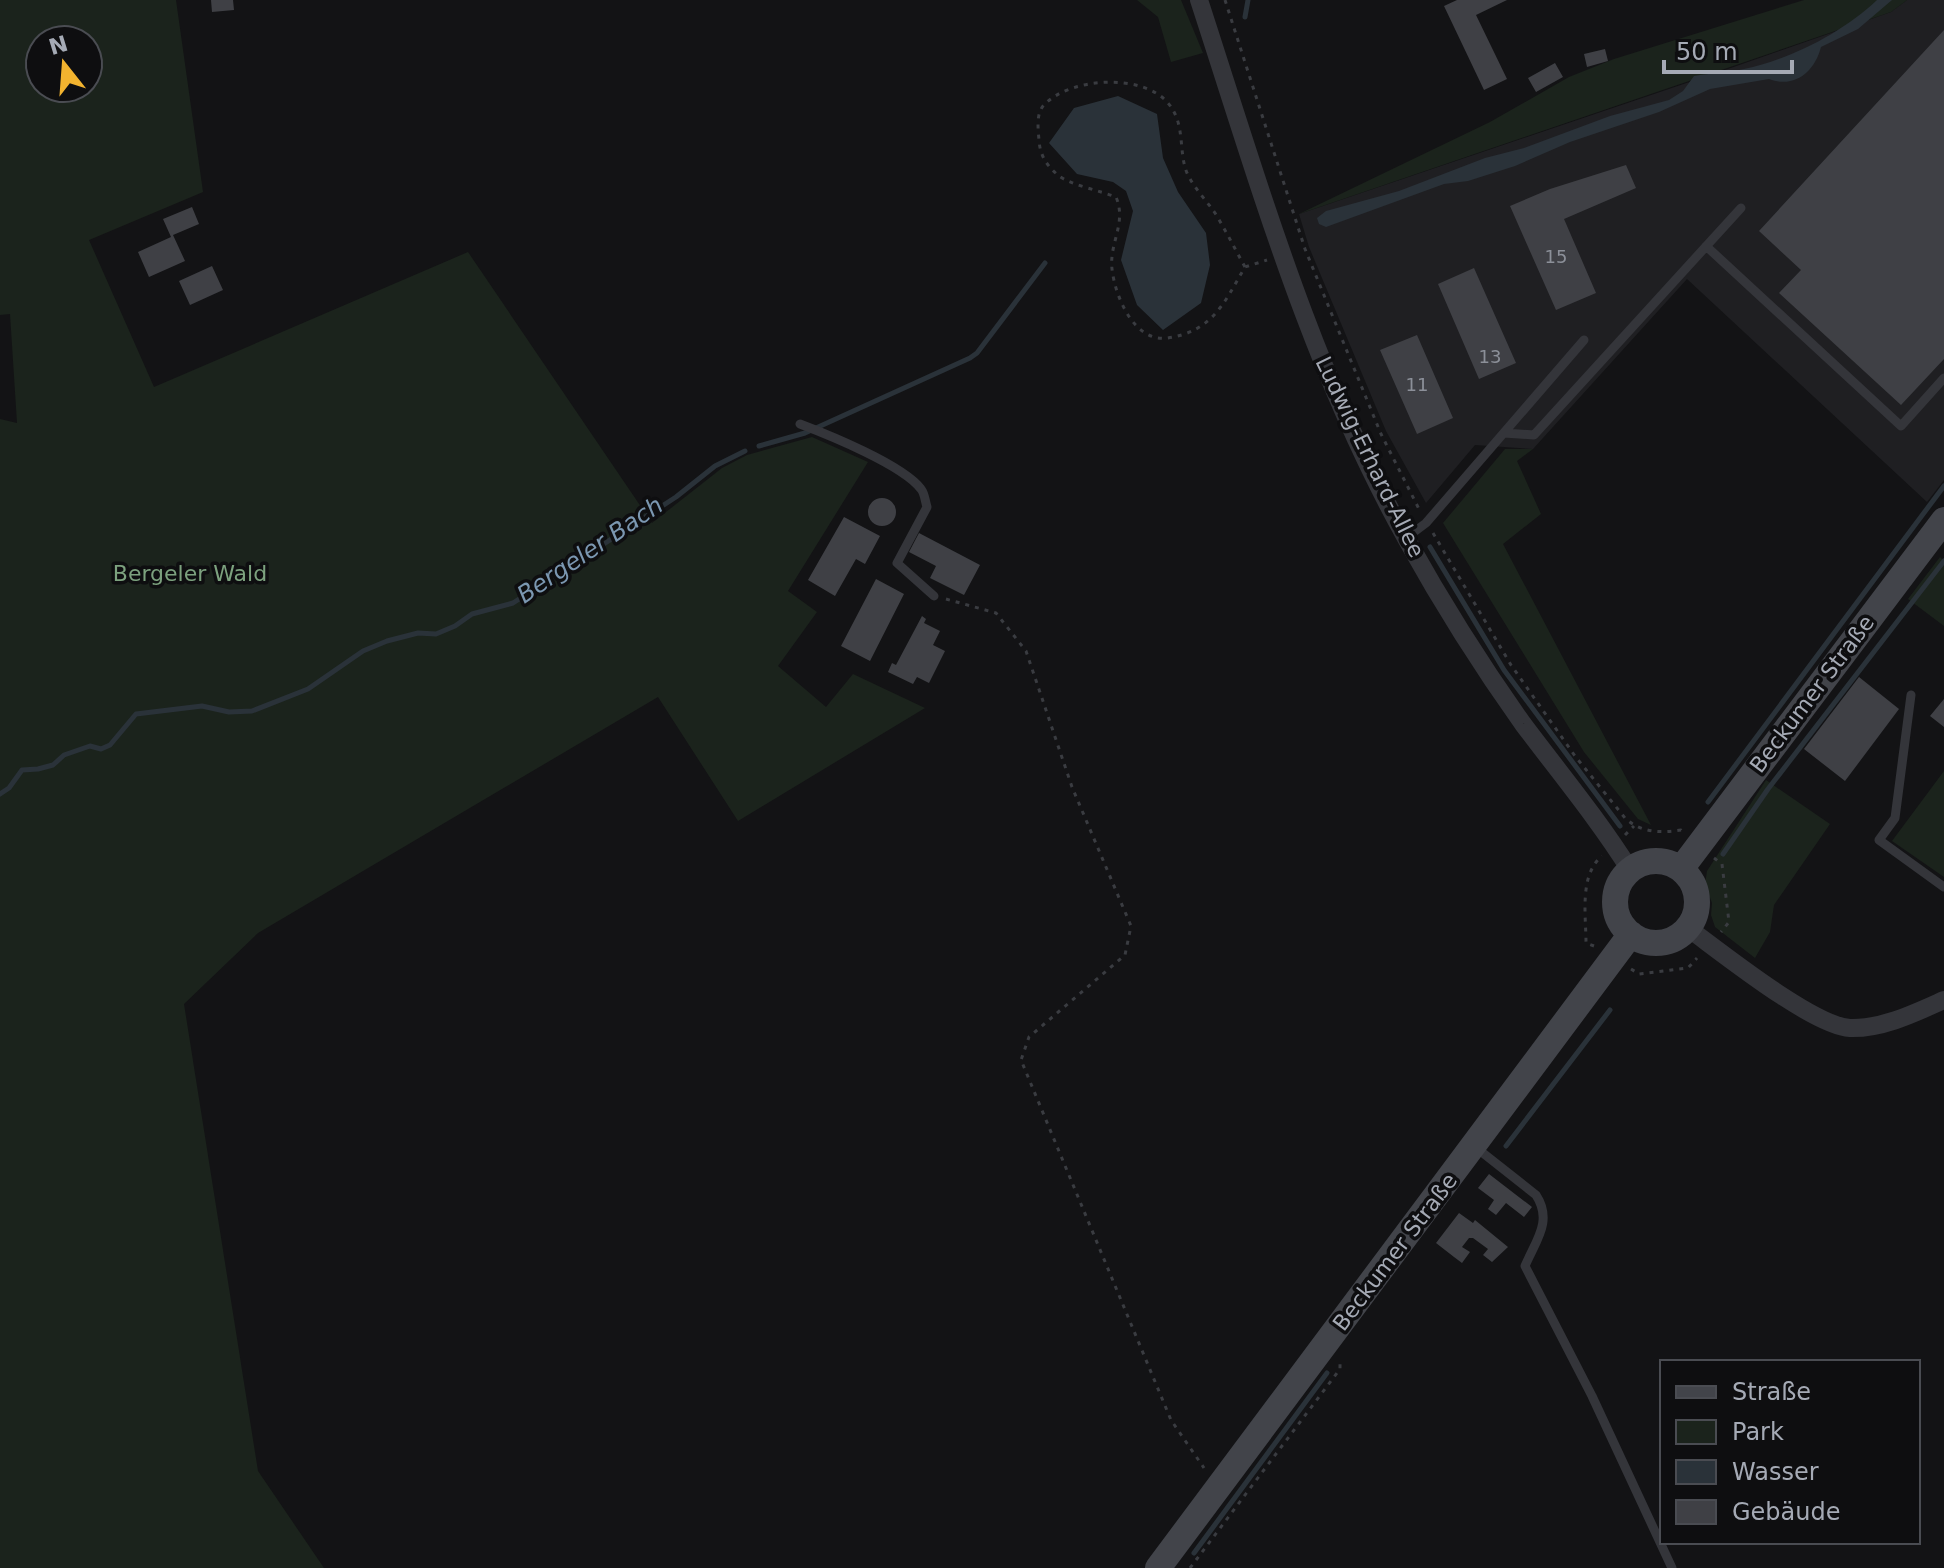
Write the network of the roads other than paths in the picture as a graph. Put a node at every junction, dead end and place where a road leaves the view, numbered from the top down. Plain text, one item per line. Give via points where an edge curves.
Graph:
1 (1199, 0) edge
2 (1741, 208) dead end
3 (1706, 246) junction
4 (1584, 340) dead end
5 (1944, 378) edge
6 (800, 424) dead end
7 (1504, 433) junction
8 (1944, 520) edge
9 (1406, 538) junction
10 (934, 596) road end
11 (1911, 695) dead end
12 (1681, 869) junction
13 (1630, 870) junction
14 (1944, 887) edge
15 (1688, 928) junction
16 (1631, 934) junction
17 (1944, 1000) edge
18 (1474, 1146) junction
19 (1660, 1542) edge
20 (1661, 1544) edge
21 (1158, 1568) edge
22 (1672, 1568) edge

1 - 9 street, Ludwig-Erhard-Allee via 1306,321
2 - 3 lane
3 - 5 lane via 1901,426
3 - 7 lane via 1534,435
4 - 7 lane
6 - 10 lane via 908,477 923,491 927,507 897,563
7 - 9 lane via 1426,523
8 - 12 main road, Beckumer Straße via 1690,838
9 - 13 street, Ludwig-Erhard-Allee via 1521,720
11 - 14 lane via 1895,818 1879,840
12 - 13 main road via 1647,862
12 - 15 main road via 1696,891
13 - 16 main road via 1620,881 1616,910
15 - 16 main road via 1661,943
15 - 17 street via 1815,1017 1848,1028 1878,1026
16 - 18 main road, Beckumer Straße
18 - 19 lane via 1543,1206 1545,1220 1525,1266
18 - 21 main road, Beckumer Straße
20 - 22 lane

